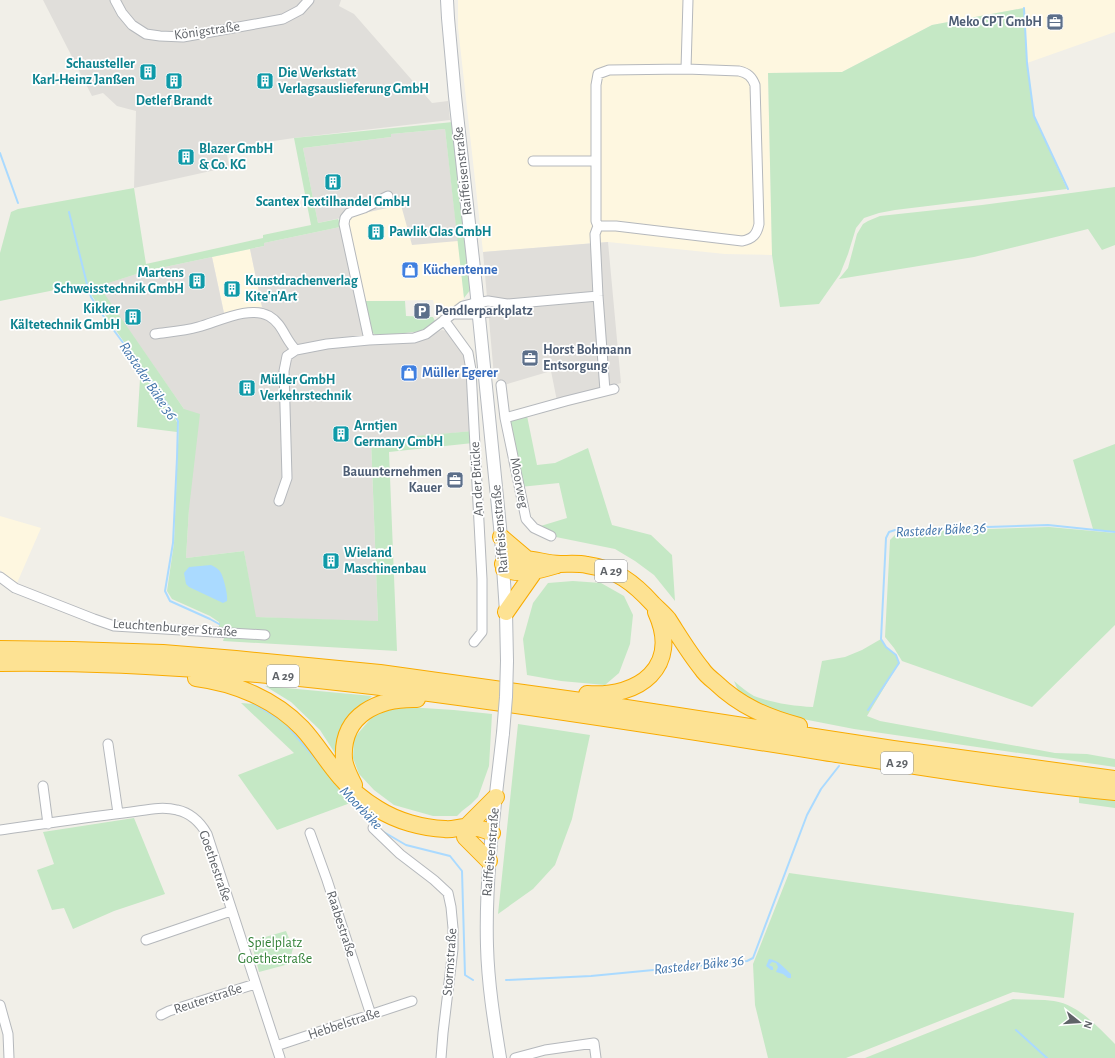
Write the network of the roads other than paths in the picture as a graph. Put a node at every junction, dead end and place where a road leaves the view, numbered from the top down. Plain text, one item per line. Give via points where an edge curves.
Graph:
1 (115, 0) edge
2 (309, 0) edge
3 (447, 0) edge
4 (688, 0) edge
5 (686, 70) junction
6 (533, 161) dead end
7 (596, 161) junction
8 (388, 196) dead end
9 (598, 226) junction
10 (598, 296) junction
11 (478, 308) junction
12 (444, 320) junction
13 (155, 334) dead end
14 (369, 340) junction
15 (296, 350) junction
16 (501, 385) dead end
17 (614, 389) dead end
18 (605, 391) junction
19 (505, 418) junction
20 (279, 500) dead end
21 (551, 536) dead end
22 (501, 537) junction
23 (531, 565) junction
24 (504, 567) junction
25 (0, 577) edge
26 (653, 603) junction
27 (506, 612) junction
28 (265, 635) dead end
29 (474, 642) dead end
30 (0, 649) edge
31 (0, 663) edge
32 (73, 663) junction
33 (494, 695) junction
34 (108, 744) dead end
35 (893, 749) junction
36 (1115, 779) edge
37 (43, 786) dead end
38 (356, 792) junction
39 (1115, 792) edge
40 (496, 797) junction
41 (118, 813) junction
42 (48, 824) junction
43 (373, 828) dead end
44 (0, 830) edge
45 (466, 832) junction
46 (310, 833) dead end
47 (492, 835) junction
48 (489, 861) junction
49 (231, 911) junction
50 (146, 940) dead end
51 (255, 984) junction
52 (412, 1001) dead end
53 (0, 1005) edge
54 (161, 1015) dead end
55 (371, 1015) junction
56 (276, 1046) junction
57 (546, 1054) edge
58 (9, 1058) edge
59 (280, 1058) edge
60 (441, 1058) edge
61 (500, 1058) edge
62 (515, 1058) edge
63 (596, 1058) edge

1 - 2 street, Königstraße via 132,25 146,34 183,37 283,19 300,10
3 - 11 main road, Raiffeisenstraße
4 - 5 street
5 - 7 street via 609,70 598,74
5 - 9 street via 739,71 749,74 753,79 758,231 754,237 742,241
6 - 7 street
7 - 9 street
8 - 14 street via 349,213 344,224
9 - 10 street via 595,234
10 - 11 street via 506,304 489,312
10 - 18 street
11 - 12 street via 472,314 454,314
11 - 22 main road, Raiffeisenstraße
12 - 14 street via 426,334 414,338
12 - 29 street, An der Brücke via 468,353 471,370 482,580 482,632
13 - 15 street via 198,328 245,313 259,313 275,321
14 - 15 street
15 - 20 street via 287,356 284,371 287,478
16 - 19 street, Moorweg
17 - 18 street
18 - 19 street
19 - 21 street, Moorweg via 526,519 534,528
22 - 23 highway
22 - 24 main road, Raiffeisenstraße
23 - 24 highway via 510,561
23 - 26 highway, A 29 via 572,563 614,572 630,582
23 - 27 highway
24 - 27 main road, Raiffeisenstraße
25 - 28 street, Leuchtenburger Straße via 15,588 114,626
26 - 33 highway, A 29 via 663,629 663,653 652,673 643,682 622,692 608,694 522,686
26 - 35 highway via 702,670 738,701 781,721 820,732 882,741
27 - 40 main road, Raiffeisenstraße, bridge via 506,697
30 - 33 highway, A 29 via 236,658 351,670
31 - 32 highway, A 29
32 - 33 highway, A 29 via 234,672
32 - 38 highway via 87,670 202,678 251,693 286,714 302,728
33 - 35 highway, A 29
33 - 38 highway, A 29 via 477,706 428,700 396,700 364,712 350,728 344,748 344,760
33 - 39 highway, A 29 via 891,762
34 - 41 street
35 - 36 highway, A 29
37 - 42 street
38 - 45 highway via 379,810 407,823
40 - 45 highway
40 - 47 main road, Raiffeisenstraße
41 - 42 street, Goethestraße
41 - 49 street, Goethestraße via 166,808 195,818 207,834
42 - 44 street, Goethestraße
43 - 60 street, Stormstraße via 448,893 453,950
45 - 47 highway via 485,830
45 - 48 highway
46 - 55 street, Raabestraße
47 - 48 main road, Raiffeisenstraße
48 - 61 main road, Raiffeisenstraße via 488,969
49 - 50 street
49 - 51 street, Goethestraße
51 - 54 street, Reuterstraße
51 - 56 street, Goethestraße
52 - 55 street, Hebbelstraße
53 - 58 street via 8,1034
55 - 56 street, Hebbelstraße
56 - 59 street, Goethestraße
57 - 62 street
57 - 63 street via 594,1043

